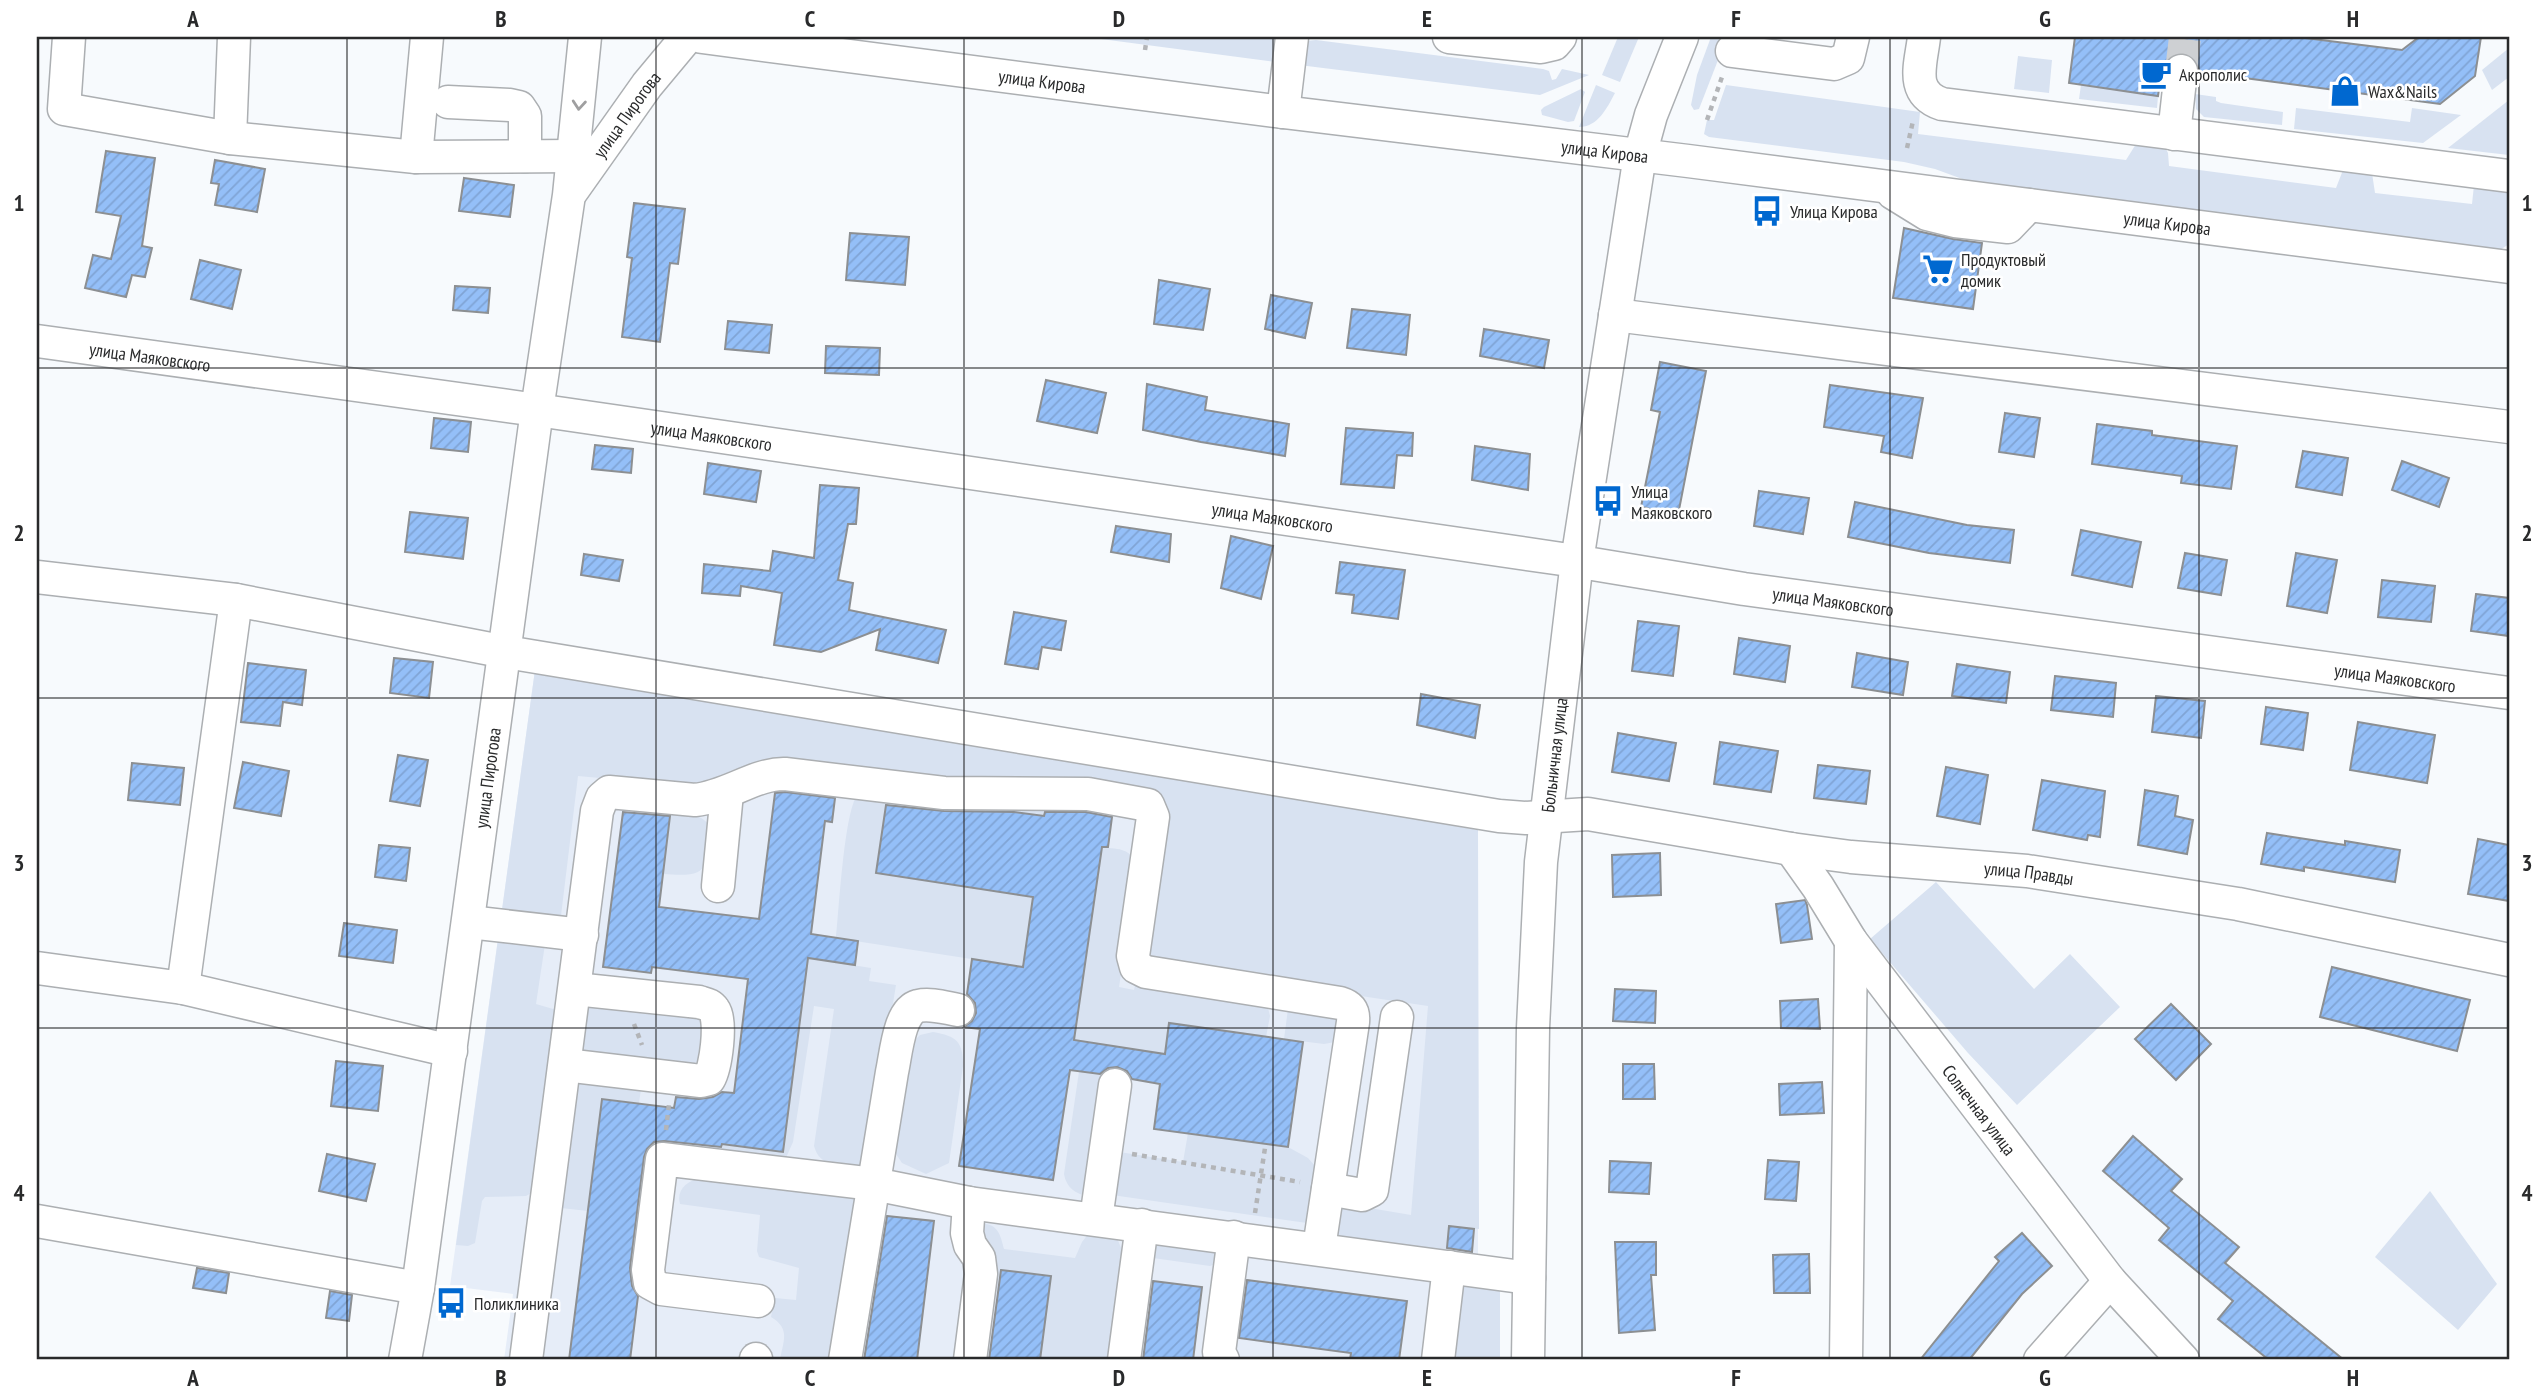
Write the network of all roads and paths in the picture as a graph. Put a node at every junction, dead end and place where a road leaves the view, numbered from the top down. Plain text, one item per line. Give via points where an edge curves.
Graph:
1 (65, 37) edge
2 (233, 37) edge
3 (427, 37) edge
4 (584, 37) edge
5 (687, 37) edge
6 (1147, 37) edge
7 (1292, 37) edge
8 (1449, 37) edge
9 (1560, 37) edge
10 (1682, 37) edge
11 (1853, 37) edge
12 (1924, 37) edge
13 (718, 38) edge
14 (1145, 50) dead end
15 (1731, 51) dead end
16 (2181, 71) tunnel mouth
17 (448, 103) dead end
18 (1283, 112) junction
19 (2174, 135) junction
20 (230, 138) junction
21 (1640, 155) junction
22 (525, 156) junction
23 (574, 156) junction
24 (416, 157) junction
25 (2509, 176) edge
26 (569, 195) junction
27 (2509, 267) edge
28 (1615, 315) junction
29 (37, 341) edge
30 (537, 410) junction
31 (2509, 427) edge
32 (1577, 561) junction
33 (37, 577) edge
34 (236, 600) junction
35 (506, 652) junction
36 (2509, 693) edge
37 (727, 793) junction
38 (1546, 816) junction
39 (1791, 849) junction
40 (718, 886) dead end
41 (469, 922) junction
42 (582, 935) junction
43 (1851, 941) junction
44 (2509, 960) edge
45 (37, 968) edge
46 (183, 988) junction
47 (575, 989) junction
48 (622, 994) junction
49 (958, 1010) dead end
50 (1397, 1017) dead end
51 (451, 1051) junction
52 (565, 1065) junction
53 (664, 1077) junction
54 (1115, 1085) dead end
55 (1265, 1148) dead end
56 (1106, 1150) junction
57 (662, 1158) junction
58 (1261, 1175) junction
59 (874, 1184) junction
60 (1328, 1188) junction
61 (969, 1203) junction
62 (1096, 1219) junction
63 (37, 1221) edge
64 (1142, 1225) junction
65 (1244, 1227) junction
66 (1319, 1248) junction
67 (1449, 1267) junction
68 (1529, 1278) junction
69 (2110, 1281) junction
70 (418, 1288) junction
71 (758, 1301) dead end
72 (405, 1360) edge
73 (526, 1360) edge
74 (845, 1360) edge
75 (970, 1360) edge
76 (1124, 1360) edge
77 (1223, 1360) edge
78 (1438, 1360) edge
79 (1528, 1360) edge
80 (1846, 1360) edge
81 (2040, 1360) edge
82 (2183, 1360) edge

1 - 20 street via 64,109
2 - 20 street
3 - 24 street
4 -> 23 street, улица Пирогова
5 - 26 street, улица Пирогова
6 - 14 path
7 - 18 street
8 - 9 street via 1541,47
10 - 21 street, Больничная улица
11 - 15 street via 1848,58 1834,64
12 - 19 street via 1919,79 1925,97 1933,101
13 - 18 street, улица Кирова
16 - 19 street
17 - 22 street via 519,107 525,122
18 - 21 street, улица Кирова
19 - 25 street
20 - 24 street
21 - 27 street, улица Кирова
21 - 28 street, Больничная улица
22 - 23 street
22 - 24 street
23 - 26 street, улица Пирогова
26 - 30 street, улица Пирогова
28 - 31 street
28 - 32 street, Больничная улица
29 - 30 street, улица Маяковского
30 - 32 street, улица Маяковского
30 - 35 street, улица Пирогова
32 - 36 street, улица Маяковского via 1744,589
32 - 38 street, Больничная улица
33 - 34 street, улица Правды
34 - 35 street, улица Правды
34 - 46 street
35 - 38 street, улица Правды via 1499,816
35 - 41 street, улица Пирогова
37 - 40 street
37 - 42 street via 695,800 604,794 597,811
37 - 60 street via 785,774 944,793 1088,794 1148,805 1153,817 1133,956 1136,967 1344,1004 1352,1010
38 - 39 street, улица Правды via 1595,815
38 - 68 street, Больничная улица via 1535,952
39 - 43 street, Солнечная улица
39 - 44 street, улица Правды via 1992,866 2163,891
41 - 42 street
41 - 51 street, улица Пирогова
42 - 47 street
43 - 69 street, Солнечная улица
43 - 80 street
45 - 46 street
46 - 51 street
47 - 48 street
47 - 52 street
48 - 53 path
48 - 53 street via 699,1002 716,1012 714,1068 709,1079
49 - 59 street via 922,1005 906,1016
50 - 60 street via 1372,1190 1362,1195
51 - 70 street, улица Пирогова
52 - 53 street
52 - 73 street
53 - 57 path
54 - 56 street
55 - 58 path
56 - 58 path
56 - 62 street
57 - 59 street
57 - 71 street via 650,1283 662,1289
58 - 60 path
58 - 65 path
59 - 61 street
59 - 74 street
60 - 66 street
61 - 62 street
61 - 75 street via 967,1233 981,1274
62 - 64 street
63 - 70 street
64 - 65 street
64 - 76 street
65 - 66 street
65 - 77 street via 1219,1352
66 - 67 street
67 - 68 street
67 - 78 street
68 - 79 street, Больничная улица
69 - 81 street
69 - 82 street, Солнечная улица
70 - 72 street, улица Пирогова

